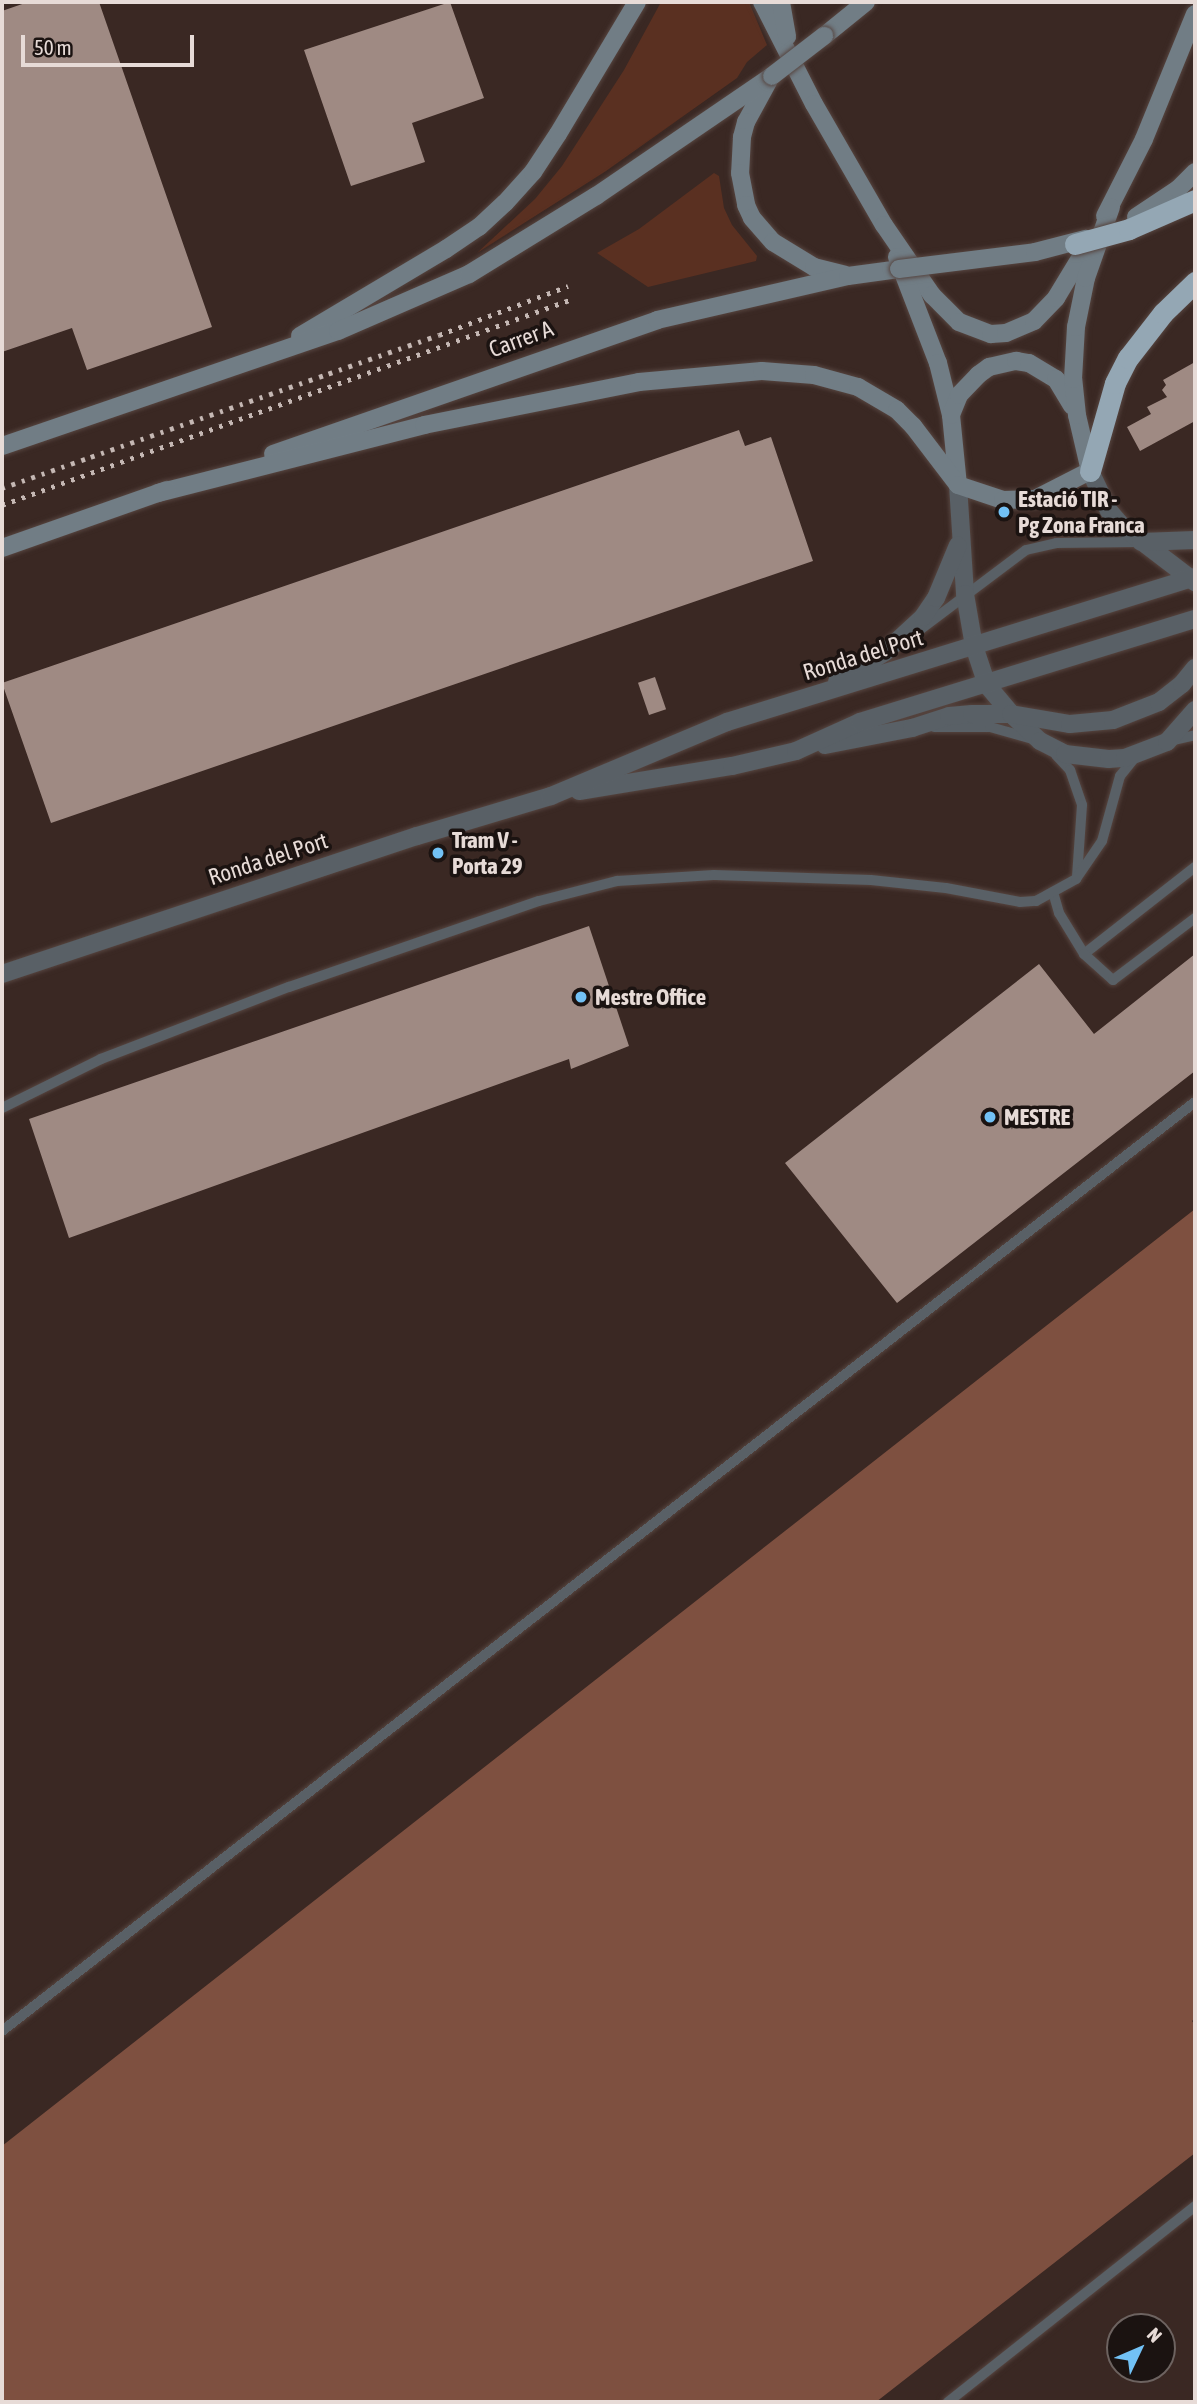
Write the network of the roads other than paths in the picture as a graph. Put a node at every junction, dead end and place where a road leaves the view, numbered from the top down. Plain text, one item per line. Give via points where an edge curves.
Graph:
1 (637, 2) edge
2 (762, 2) edge
3 (781, 2) edge
4 (866, 2) edge
5 (1195, 14) edge
6 (796, 71) junction
7 (772, 76) junction
8 (1195, 172) edge
9 (1195, 200) edge
10 (1111, 207) junction
11 (884, 225) junction
12 (1075, 244) junction
13 (848, 276) junction
14 (1195, 282) edge
15 (257, 360) junction
16 (951, 415) junction
17 (1077, 415) junction
18 (2, 446) edge
19 (1090, 471) junction
20 (958, 485) junction
21 (158, 493) junction
22 (961, 538) junction
23 (1195, 540) edge
24 (1141, 542) junction
25 (2, 548) edge
26 (1194, 579) edge
27 (964, 594) junction
28 (1195, 618) edge
29 (974, 646) junction
30 (885, 652) junction
31 (1195, 668) edge
32 (986, 685) junction
33 (811, 697) junction
34 (1195, 710) edge
35 (1011, 714) junction
36 (912, 728) junction
37 (1195, 735) edge
38 (1040, 741) junction
39 (1167, 742) junction
40 (796, 751) junction
41 (1141, 752) junction
42 (551, 796) junction
43 (1195, 867) edge
44 (1076, 879) junction
45 (1054, 892) junction
46 (1195, 918) edge
47 (1084, 954) junction
48 (2, 974) edge
49 (1195, 1102) edge
50 (2, 1108) edge
51 (2, 2031) edge
52 (1195, 2206) edge
53 (948, 2402) edge

1 - 15 main road via 558,134 505,203 446,249
2 - 6 main road
3 - 6 main road
4 - 7 main road, bridge
5 - 10 main road
6 - 11 main road
7 - 13 main road via 742,137 740,173 746,205 774,242 814,267
7 - 15 main road via 596,197 469,274 416,300
8 - 12 main road, Carrer A, bridge via 1146,213
9 - 12 highway, bridge via 1129,229
10 - 11 main road via 1050,305 1034,321 1006,333 983,332 959,322 932,295
10 - 17 main road via 1086,278 1076,327 1073,379
11 - 16 main road via 938,363
12 - 13 main road, Carrer A, bridge
13 - 21 main road, Carrer A via 657,320
14 - 19 highway via 1163,313 1128,358 1115,383
15 - 18 main road
16 - 17 main road via 959,395 978,375 989,367 1016,361 1029,363 1056,379
16 - 20 main road
17 - 19 main road
19 - 20 main road via 1050,494 1019,502
19 - 24 street via 1108,511
20 - 21 main road via 913,426 877,397 814,375 762,371 639,382 424,425
20 - 22 street
21 - 25 main road, Carrer A
22 - 27 street
22 - 30 street via 936,598 907,634
23 - 24 street
24 - 26 street
24 - 27 lane via 1026,550
26 - 29 street, Ronda del Port
27 - 29 street
27 - 30 lane
28 - 32 street, Ronda del Port
29 - 32 street
29 - 33 street, Ronda del Port
30 - 33 street
31 - 35 street via 1159,702 1113,720 1070,724
32 - 35 street
32 - 40 street, Ronda del Port via 860,722
33 - 42 street, Ronda del Port via 727,722
34 - 39 street
35 - 36 street via 949,716
35 - 38 street
36 - 38 lane via 981,726
36 - 40 street
37 - 39 lane
38 - 41 street via 1065,754 1090,758 1125,758
38 - 44 lane via 1070,770 1082,805
39 - 41 street
40 - 42 street, Ronda del Port
41 - 44 lane via 1120,776 1102,841
42 - 48 street, Ronda del Port
43 - 47 lane
44 - 45 lane
45 - 47 lane via 1059,913
45 - 50 lane via 1036,901 1020,902 871,880 714,875 617,881 539,901 289,987 101,1059
46 - 47 lane via 1112,980
49 - 51 lane
52 - 53 lane

